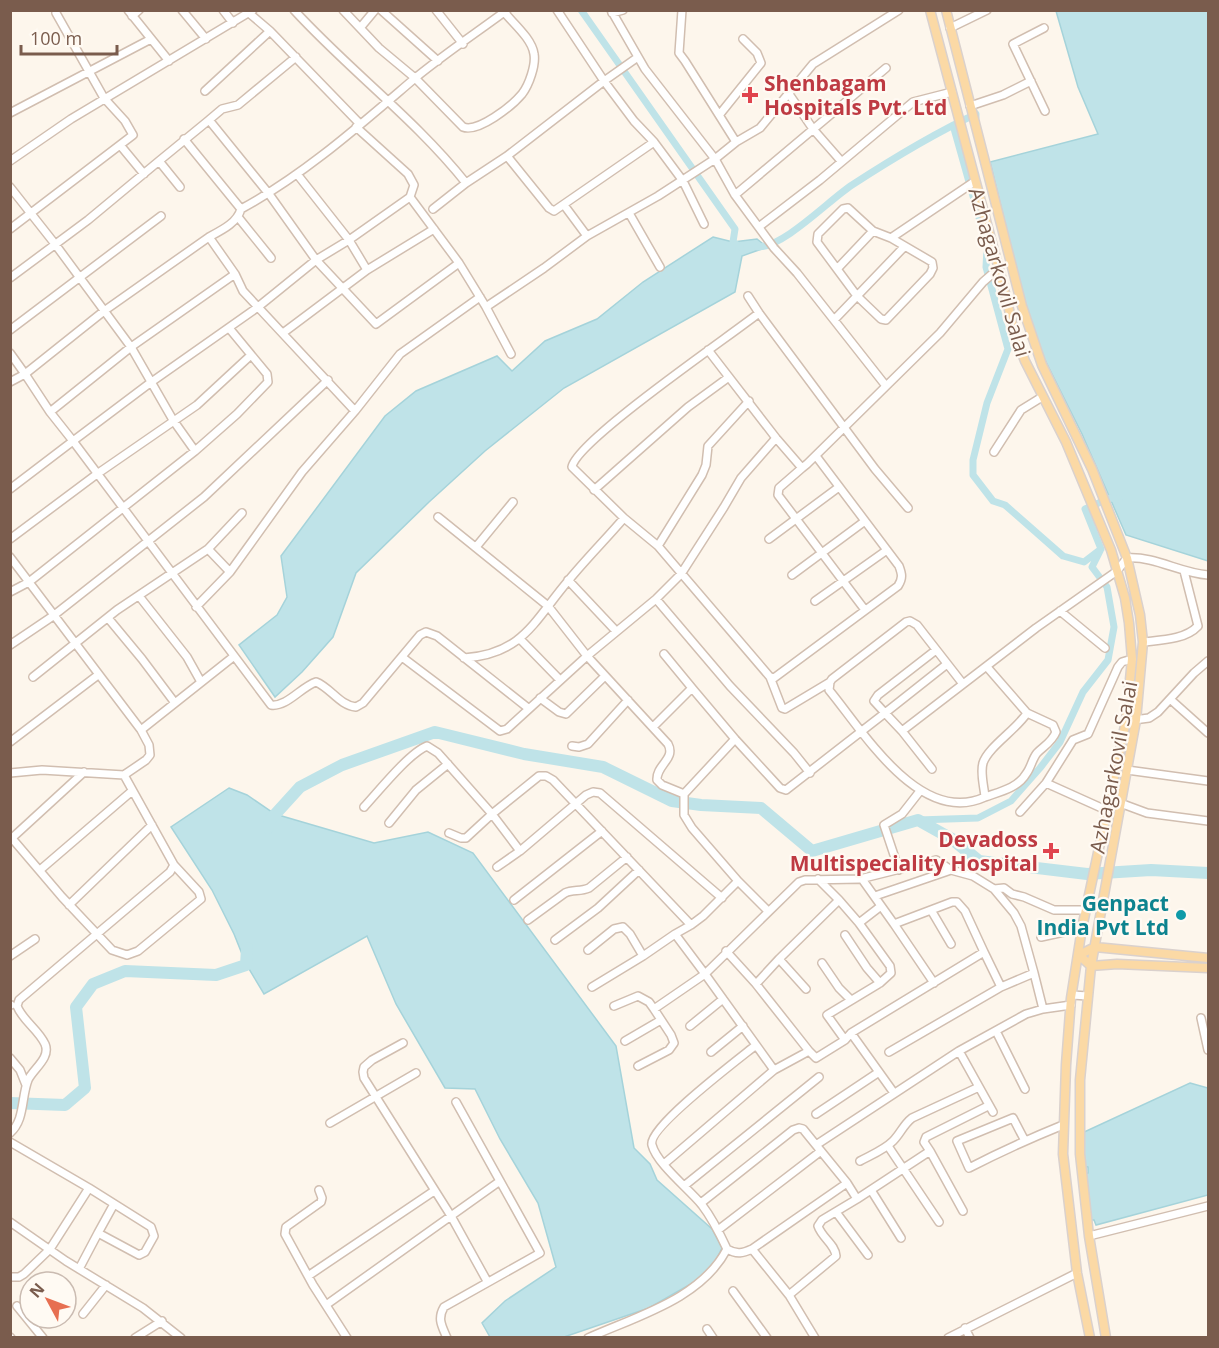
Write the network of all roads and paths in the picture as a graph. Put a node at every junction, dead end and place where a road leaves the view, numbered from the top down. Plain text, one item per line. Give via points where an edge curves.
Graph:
1 (139, 10) edge
2 (182, 10) edge
3 (223, 10) edge
4 (294, 10) edge
5 (343, 10) edge
6 (375, 10) edge
7 (381, 10) edge
8 (557, 10) edge
9 (623, 10) edge
10 (682, 10) edge
11 (900, 10) edge
12 (930, 10) edge
13 (946, 10) edge
14 (987, 10) edge
15 (506, 11) edge
16 (251, 12) edge
17 (440, 12) edge
18 (611, 12) edge
19 (56, 13) dead end
20 (130, 13) edge
21 (233, 23) junction
22 (360, 28) junction
23 (950, 28) junction
24 (1044, 28) dead end
25 (270, 31) junction
26 (152, 39) junction
27 (206, 39) junction
28 (743, 39) dead end
29 (463, 44) junction
30 (296, 57) junction
31 (638, 57) junction
32 (170, 61) junction
33 (438, 61) junction
34 (886, 68) dead end
35 (90, 73) junction
36 (415, 78) junction
37 (604, 81) junction
38 (1031, 81) junction
39 (205, 91) dead end
40 (952, 92) junction
41 (789, 94) junction
42 (104, 98) junction
43 (389, 102) junction
44 (1045, 111) dead end
45 (10, 113) edge
46 (971, 113) junction
47 (720, 114) junction
48 (209, 120) junction
49 (358, 125) junction
50 (813, 129) junction
51 (184, 139) junction
52 (654, 142) junction
53 (736, 142) junction
54 (120, 146) junction
55 (507, 156) junction
56 (715, 159) junction
57 (10, 161) edge
58 (159, 161) junction
59 (841, 161) junction
60 (144, 174) junction
61 (297, 174) junction
62 (683, 181) junction
63 (466, 183) junction
64 (971, 185) junction
65 (10, 188) edge
66 (180, 188) dead end
67 (269, 194) junction
68 (735, 195) junction
69 (410, 197) junction
70 (564, 205) junction
71 (241, 209) junction
72 (433, 209) dead end
73 (31, 213) junction
74 (629, 213) junction
75 (161, 216) dead end
76 (238, 217) junction
77 (704, 224) dead end
78 (760, 226) junction
79 (10, 229) edge
80 (434, 229) junction
81 (873, 231) junction
82 (587, 236) junction
83 (209, 237) junction
84 (891, 238) junction
85 (349, 240) junction
86 (55, 244) junction
87 (904, 247) junction
88 (271, 258) dead end
89 (316, 260) junction
90 (459, 263) junction
91 (660, 267) dead end
92 (837, 269) junction
93 (367, 270) junction
94 (236, 274) junction
95 (996, 274) junction
96 (10, 278) edge
97 (78, 278) junction
98 (343, 290) junction
99 (748, 296) dead end
100 (857, 296) junction
101 (480, 297) junction
102 (258, 307) junction
103 (486, 307) junction
104 (104, 311) junction
105 (759, 313) junction
106 (834, 320) junction
107 (229, 328) junction
108 (10, 330) edge
109 (283, 333) junction
110 (130, 347) junction
111 (708, 350) junction
112 (10, 353) edge
113 (511, 354) dead end
114 (251, 355) junction
115 (25, 374) junction
116 (729, 377) junction
117 (328, 380) junction
118 (10, 382) edge
119 (150, 383) junction
120 (886, 386) junction
121 (1042, 397) junction
122 (749, 401) junction
123 (355, 411) junction
124 (50, 412) junction
125 (173, 420) junction
126 (844, 428) junction
127 (776, 438) junction
128 (73, 441) junction
129 (195, 451) junction
130 (994, 452) dead end
131 (816, 456) junction
132 (802, 468) junction
133 (97, 474) junction
134 (839, 487) junction
135 (10, 489) edge
136 (594, 490) junction
137 (513, 502) dead end
138 (124, 507) junction
139 (908, 508) dead end
140 (242, 513) dead end
141 (438, 517) dead end
142 (796, 517) junction
143 (624, 518) junction
144 (865, 521) junction
145 (10, 539) edge
146 (769, 539) dead end
147 (147, 541) junction
148 (476, 546) junction
149 (658, 546) junction
150 (208, 549) junction
151 (887, 550) junction
152 (822, 552) junction
153 (10, 557) edge
154 (1127, 558) junction
155 (1184, 571) junction
156 (171, 572) junction
157 (230, 572) junction
158 (1117, 572) junction
159 (681, 574) junction
160 (792, 575) dead end
161 (1209, 575) edge
162 (568, 580) junction
163 (843, 580) junction
164 (29, 582) junction
165 (10, 592) edge
166 (139, 596) junction
167 (656, 599) junction
168 (815, 601) dead end
169 (548, 606) junction
170 (196, 607) junction
171 (865, 610) junction
172 (1060, 611) junction
173 (53, 616) junction
174 (108, 618) junction
175 (616, 631) junction
176 (520, 639) junction
177 (1143, 642) junction
178 (10, 645) edge
179 (75, 645) junction
180 (1105, 648) dead end
181 (936, 650) junction
182 (664, 654) dead end
183 (587, 656) junction
184 (234, 657) junction
185 (402, 657) junction
186 (464, 658) junction
187 (1132, 659) junction
188 (1209, 661) edge
189 (947, 663) junction
190 (987, 667) junction
191 (98, 675) junction
192 (605, 676) junction
193 (33, 677) dead end
194 (770, 677) junction
195 (560, 680) junction
196 (201, 682) junction
197 (830, 682) junction
198 (963, 684) junction
199 (692, 688) junction
200 (540, 698) junction
201 (1170, 699) junction
202 (628, 700) junction
203 (174, 702) junction
204 (528, 708) junction
205 (885, 713) junction
206 (1027, 713) junction
207 (1136, 720) junction
208 (1126, 721) junction
209 (653, 727) junction
210 (141, 730) junction
211 (863, 731) junction
212 (902, 731) junction
213 (1209, 733) edge
214 (735, 739) junction
215 (10, 742) edge
216 (572, 746) dead end
217 (448, 764) junction
218 (932, 769) dead end
219 (1127, 770) junction
220 (84, 772) junction
221 (10, 773) edge
222 (810, 773) junction
223 (124, 775) junction
224 (1209, 781) edge
225 (1046, 783) junction
226 (920, 790) junction
227 (132, 791) junction
228 (684, 796) junction
229 (985, 796) junction
230 (1120, 803) junction
231 (576, 804) junction
232 (364, 807) dead end
233 (1106, 810) junction
234 (1020, 812) dead end
235 (492, 814) junction
236 (1209, 821) edge
237 (389, 823) dead end
238 (152, 825) junction
239 (602, 831) junction
240 (449, 833) dead end
241 (11, 837) edge
242 (520, 851) junction
243 (627, 857) junction
244 (174, 865) junction
245 (497, 867) dead end
246 (40, 870) junction
247 (639, 870) junction
248 (900, 870) junction
249 (951, 870) junction
250 (818, 879) junction
251 (862, 879) junction
252 (738, 881) junction
253 (994, 889) junction
254 (875, 896) junction
255 (722, 898) junction
256 (514, 900) dead end
257 (839, 900) junction
258 (69, 905) junction
259 (881, 906) junction
260 (931, 910) junction
261 (1085, 910) junction
262 (768, 911) junction
263 (528, 920) dead end
264 (859, 922) junction
265 (894, 924) junction
266 (691, 925) junction
267 (1082, 928) junction
268 (97, 932) junction
269 (675, 934) junction
270 (845, 935) dead end
271 (1041, 937) dead end
272 (35, 939) dead end
273 (555, 940) dead end
274 (951, 945) dead end
275 (1095, 947) junction
276 (588, 950) dead end
277 (726, 951) junction
278 (984, 952) junction
279 (1079, 955) junction
280 (10, 956) edge
281 (644, 956) junction
282 (1209, 958) edge
283 (779, 959) junction
284 (822, 963) dead end
285 (1091, 966) junction
286 (1209, 968) edge
287 (705, 974) junction
288 (1034, 974) junction
289 (880, 982) junction
290 (934, 983) junction
291 (756, 984) junction
292 (592, 987) dead end
293 (1001, 987) junction
294 (806, 989) dead end
295 (1072, 995) junction
296 (1088, 996) junction
297 (723, 999) junction
298 (851, 1000) junction
299 (12, 1005) edge
300 (1071, 1005) junction
301 (614, 1006) dead end
302 (654, 1009) junction
303 (1043, 1009) junction
304 (1201, 1018) dead end
305 (661, 1020) junction
306 (690, 1026) dead end
307 (743, 1026) junction
308 (996, 1030) junction
309 (851, 1033) junction
310 (845, 1040) junction
311 (625, 1041) dead end
312 (403, 1043) dead end
313 (756, 1045) junction
314 (1209, 1050) edge
315 (808, 1051) junction
316 (959, 1051) junction
317 (711, 1052) dead end
318 (889, 1052) dead end
319 (10, 1058) edge
320 (638, 1066) dead end
321 (774, 1070) junction
322 (879, 1072) junction
323 (416, 1073) dead end
324 (819, 1077) dead end
325 (26, 1085) junction
326 (979, 1087) junction
327 (1025, 1089) dead end
328 (894, 1094) junction
329 (375, 1096) junction
330 (456, 1102) dead end
331 (816, 1114) dead end
332 (330, 1123) dead end
333 (1063, 1125) junction
334 (10, 1133) edge
335 (1025, 1141) junction
336 (10, 1142) edge
337 (888, 1146) junction
338 (818, 1148) junction
339 (930, 1151) junction
340 (860, 1161) dead end
341 (664, 1164) junction
342 (903, 1169) junction
343 (500, 1181) junction
344 (846, 1183) junction
345 (684, 1186) junction
346 (88, 1188) junction
347 (319, 1190) dead end
348 (871, 1190) junction
349 (434, 1191) junction
350 (857, 1199) junction
351 (701, 1203) junction
352 (114, 1204) junction
353 (1209, 1206) edge
354 (963, 1211) dead end
355 (836, 1212) junction
356 (451, 1216) junction
357 (10, 1222) edge
358 (939, 1222) dead end
359 (718, 1230) junction
360 (98, 1233) junction
361 (1089, 1236) junction
362 (901, 1238) dead end
363 (50, 1249) junction
364 (727, 1249) junction
365 (752, 1249) junction
366 (868, 1255) dead end
367 (79, 1269) junction
368 (1077, 1273) junction
369 (308, 1276) junction
370 (10, 1277) edge
371 (488, 1281) junction
372 (106, 1285) junction
373 (733, 1291) dead end
374 (789, 1296) junction
375 (326, 1305) junction
376 (17, 1306) dead end
377 (83, 1314) dead end
378 (162, 1321) junction
379 (965, 1328) junction
380 (707, 1329) dead end
381 (43, 1338) edge
382 (135, 1338) edge
383 (181, 1338) edge
384 (347, 1338) edge
385 (447, 1338) edge
386 (588, 1338) edge
387 (713, 1338) edge
388 (766, 1338) edge
389 (815, 1338) edge
390 (948, 1338) edge
391 (970, 1338) edge
392 (1090, 1338) edge
393 (1106, 1338) edge

1 - 20 street
2 - 27 street
3 - 21 street
4 - 43 street
5 - 22 street
6 - 22 street
7 - 33 street
8 - 37 street
9 - 18 street
10 - 47 street via 677,50
11 - 41 street via 821,58
12 - 40 main road, Azhagarkovil Salai
13 - 23 main road, Azhagarkovil Salai
14 - 23 street
15 - 29 street
15 - 36 street via 531,45 535,60 528,84 510,106 472,129 466,128
16 - 21 street
16 - 25 street
17 - 29 street
18 - 31 street
19 - 35 street
20 - 26 street
21 - 27 street
22 - 36 street
23 - 46 main road, Azhagarkovil Salai
24 - 38 street via 1013,44
25 - 30 street
25 - 39 street
26 - 32 street
26 - 35 street
27 - 32 street
28 - 47 street via 757,53 760,63
29 - 33 street
30 - 48 street via 238,105 222,109
30 - 49 street
31 - 37 street
31 - 56 street
32 - 42 street
33 - 36 street
34 - 50 street
35 - 42 street
35 - 45 street
36 - 43 street
37 - 52 street
37 - 55 street
38 - 44 street
38 - 46 street
40 - 59 street via 913,102
40 - 64 main road, Azhagarkovil Salai
41 - 50 street
41 - 53 street via 760,128
42 - 54 street via 133,135
42 - 57 street
43 - 49 street
43 - 63 street
46 - 154 main road, Azhagarkovil Salai via 1022,306 1042,365 1092,469
47 - 53 street
48 - 51 street
48 - 67 street
49 - 61 street
49 - 69 street via 408,174 414,185
50 - 59 street
50 - 68 street
51 - 58 street
51 - 71 street
52 - 62 street
52 - 70 street
53 - 56 street
54 - 60 street
54 - 73 street
55 - 63 street
55 - 70 street via 549,208 554,211
56 - 62 street
56 - 68 street
58 - 60 street
58 - 66 street
59 - 78 street
60 - 86 street
61 - 67 street
61 - 85 street
62 - 74 street
62 - 77 street
63 - 72 street
64 - 84 street
64 - 95 main road, Azhagarkovil Salai
65 - 73 street
67 - 71 street
67 - 89 street
68 - 78 street
69 - 80 street
69 - 85 street
70 - 82 street
71 - 76 street
73 - 79 street
73 - 86 street
74 - 82 street
74 - 91 street
75 - 97 street
76 - 83 street
76 - 88 street
78 - 106 street
80 - 90 street
80 - 93 street
81 - 84 street
81 - 92 street
81 - 92 street via 846,208 818,234 817,242
82 - 103 street
83 - 94 street
83 - 104 street
84 - 87 street
85 - 89 street
85 - 93 street
86 - 96 street
86 - 97 street
87 - 100 street
87 - 100 street via 932,262 933,268 889,317 881,319
89 - 98 street
89 - 102 street
90 - 98 street via 376,324
90 - 101 street
92 - 100 street
93 - 98 street
94 - 102 street via 243,291
94 - 110 street
95 - 120 street via 983,282 940,333
95 - 121 main road, Azhagarkovil Salai via 1016,338
97 - 104 street
97 - 108 street
98 - 109 street
99 - 105 street
100 - 106 street
101 - 103 street
101 - 123 street via 400,354
102 - 107 street
102 - 109 street
103 - 113 street
104 - 110 street
104 - 115 street
105 - 111 street
105 - 126 street
106 - 120 street
107 - 114 street
107 - 119 street
109 - 117 street
110 - 119 street
110 - 124 street
111 - 116 street
111 - 136 street via 643,399 576,458 572,464 574,471
112 - 115 street
114 - 125 street via 197,405
114 - 129 street via 267,374 266,386
115 - 118 street
115 - 124 street
116 - 122 street
116 - 136 street via 681,413
117 - 123 street
117 - 147 street via 204,497
119 - 125 street
119 - 128 street
120 - 126 street
121 - 130 street via 1021,410
121 - 158 main road, Azhagarkovil Salai via 1066,442
122 - 127 street
122 - 149 street via 708,446 702,476
123 - 157 street via 302,472
124 - 128 street
125 - 129 street
125 - 133 street
126 - 131 street
126 - 139 street
127 - 132 street
127 - 159 street via 741,478
128 - 133 street
128 - 135 street
129 - 138 street
131 - 132 street
131 - 134 street
132 - 142 street via 777,491
133 - 138 street
133 - 145 street
134 - 142 street
134 - 144 street
136 - 143 street
137 - 148 street
138 - 147 street
138 - 164 street
140 - 150 street
141 - 148 street
142 - 146 street
142 - 152 street
143 - 149 street
143 - 162 street
144 - 151 street
144 - 152 street
147 - 156 street
147 - 173 street
148 - 169 street
149 - 159 street
150 - 156 street
150 - 157 street
151 - 163 street
151 - 171 street via 899,566 901,580
152 - 160 street
152 - 163 street
153 - 164 street
154 - 155 street via 1154,561
154 - 158 street
154 - 177 main road, Azhagarkovil Salai
155 - 161 street
155 - 177 street via 1198,626 1174,638
156 - 166 street
156 - 170 street
157 - 170 street
158 - 172 street
158 - 187 main road, Azhagarkovil Salai via 1130,624
159 - 167 street
159 - 194 street
162 - 169 street
162 - 175 street
163 - 168 street
163 - 171 street
164 - 165 street
164 - 173 street
166 - 174 street
166 - 196 street via 187,657
167 - 175 street
167 - 222 street
169 - 176 street
169 - 183 street
170 - 184 street
171 - 194 street via 780,674
172 - 180 street
172 - 190 street
173 - 178 street
173 - 179 street
174 - 179 street
174 - 203 street
175 - 183 street
176 - 186 street via 498,652
176 - 195 street
177 - 207 main road, Azhagarkovil Salai
179 - 191 street
179 - 193 street
181 - 189 street
181 - 197 street via 917,624 906,622
181 - 205 street via 874,698
182 - 199 street
183 - 192 street
183 - 195 street
184 - 185 street via 271,705 316,682 340,701 356,707
184 - 196 street
185 - 186 street via 426,632
185 - 204 street via 500,732
186 - 204 street
187 - 208 main road, Azhagarkovil Salai
187 - 225 street via 1119,664 1092,729 1073,740
188 - 201 street
189 - 198 street
189 - 205 street
190 - 198 street
190 - 206 street
191 - 210 street
191 - 215 street
192 - 200 street via 567,714
192 - 202 street
194 - 197 street via 785,709
195 - 200 street
196 - 203 street
197 - 211 street via 829,690
198 - 212 street
199 - 209 street
199 - 214 street
200 - 204 street
201 - 207 street via 1149,718
201 - 213 street
202 - 209 street
202 - 216 street via 588,744
203 - 210 street
205 - 211 street
205 - 212 street
206 - 229 street via 983,762
206 - 229 street via 1053,724 1054,737 1036,754 1020,782
207 - 208 street
207 - 219 main road, Azhagarkovil Salai
208 - 233 main road, Azhagarkovil Salai
209 - 228 street via 671,750 657,780
210 - 223 street via 150,755
211 - 222 street
211 - 226 street via 884,759
212 - 218 street
214 - 222 street via 782,789 792,787
214 - 228 street
217 - 232 street via 432,747 421,748
217 - 235 street
217 - 237 street via 416,790
219 - 224 street
219 - 230 main road, Azhagarkovil Salai
220 - 221 street
220 - 223 street
220 - 241 street
223 - 227 street
225 - 233 street
225 - 234 street
226 - 229 street via 956,802
226 - 248 street via 902,814 886,822 884,828
227 - 238 street
227 - 246 street
228 - 252 street via 684,815 692,828
230 - 236 street via 1147,813
230 - 275 main road, Azhagarkovil Salai
231 - 235 street via 553,780 539,776
231 - 239 street
231 - 242 street
231 - 255 street via 586,795 600,793
233 - 261 main road, Azhagarkovil Salai
235 - 240 street via 466,838
235 - 242 street
238 - 244 street
238 - 258 street
239 - 243 street
239 - 256 street
241 - 246 street
242 - 245 street
243 - 247 street
243 - 263 street via 589,888 564,893
244 - 268 street
244 - 268 street via 199,892 201,899 196,904 138,951 127,955 112,950
246 - 258 street
247 - 266 street
247 - 273 street
248 - 249 street via 936,860
248 - 251 street
249 - 253 street via 973,876
249 - 254 street
250 - 251 street
250 - 257 street
250 - 262 street via 799,882
251 - 254 street
252 - 255 street
252 - 262 street
253 - 261 street via 1004,888 1054,910
253 - 288 street via 1021,926
254 - 259 street
255 - 266 street
257 - 264 street
257 - 283 street
258 - 268 street
259 - 264 street
259 - 265 street
260 - 265 street
260 - 274 street
260 - 278 street via 952,902 961,905
261 - 267 main road, Azhagarkovil Salai
262 - 277 street
264 - 289 street via 892,970
265 - 290 street
266 - 269 street
267 - 271 street
267 - 279 main road, Azhagarkovil Salai
268 - 299 street
269 - 281 street
269 - 287 street
270 - 289 street
272 - 280 street
275 - 279 main road
275 - 282 main road
275 - 285 main road, Azhagarkovil Salai
276 - 281 street via 614,929 623,927
277 - 287 street
277 - 291 street
278 - 290 street
278 - 293 street
279 - 285 main road
279 - 295 main road, Azhagarkovil Salai
281 - 292 street
283 - 291 street
283 - 294 street
284 - 298 street
285 - 286 main road
285 - 296 main road, Azhagarkovil Salai
287 - 297 street
287 - 302 street
288 - 293 street
288 - 303 street
289 - 298 street
290 - 309 street
291 - 315 street
293 - 318 street
295 - 296 street
295 - 300 main road, Azhagarkovil Salai
296 - 361 main road, Azhagarkovil Salai via 1079,1123
297 - 306 street
297 - 307 street
298 - 310 street via 827,1015
299 - 325 street via 43,1041 46,1050
300 - 303 street
300 - 333 main road, Azhagarkovil Salai
301 - 302 street via 638,996
302 - 305 street
303 - 308 street
304 - 314 street
305 - 311 street
305 - 320 street via 673,1039 672,1047
307 - 313 street
307 - 317 street
308 - 316 street
308 - 327 street
309 - 310 street
309 - 322 street
310 - 315 street via 816,1058
312 - 329 street via 364,1068 364,1077
313 - 321 street
313 - 341 street via 656,1131 652,1147
315 - 321 street
316 - 326 street
316 - 328 street
319 - 325 street
321 - 341 street
322 - 328 street
322 - 331 street
323 - 329 street
324 - 345 street
325 - 334 street via 18,1124
326 - 337 street via 912,1118
326 - 339 street via 990,1109 926,1137 924,1142
328 - 338 street
329 - 332 street
329 - 349 street
330 - 343 street
333 - 335 street
333 - 368 main road, Azhagarkovil Salai
335 - 335 street via 969,1168 957,1141 1013,1118
336 - 346 street
337 - 340 street
337 - 342 street
338 - 344 street
338 - 351 street via 803,1129 793,1130
338 - 359 street
339 - 342 street
339 - 354 street
341 - 345 street
342 - 348 street
342 - 358 street
343 - 356 street
343 - 371 street via 540,1253
344 - 350 street
344 - 365 street
345 - 351 street
346 - 352 street
346 - 363 street
347 - 369 street via 321,1202 284,1231
348 - 350 street
348 - 362 street
349 - 356 street
349 - 369 street
350 - 355 street
351 - 359 street
352 - 360 street
352 - 360 street via 153,1230 154,1236 145,1252 136,1255
353 - 361 street
355 - 366 street
355 - 374 street via 822,1220 818,1229 837,1256
356 - 371 street
356 - 375 street
357 - 363 street
359 - 364 street
360 - 367 street
361 - 393 main road, Azhagarkovil Salai
363 - 367 street
363 - 370 street via 24,1274
364 - 365 street via 741,1253
364 - 386 street via 712,1273 685,1292 650,1312
365 - 374 street
367 - 372 street
368 - 379 street
368 - 392 main road, Azhagarkovil Salai
369 - 375 street
371 - 385 street via 444,1307 440,1321
372 - 377 street
372 - 378 street
373 - 388 street
374 - 389 street
375 - 384 street
376 - 381 street
378 - 382 street
378 - 383 street
379 - 390 street
379 - 391 street
380 - 387 street

